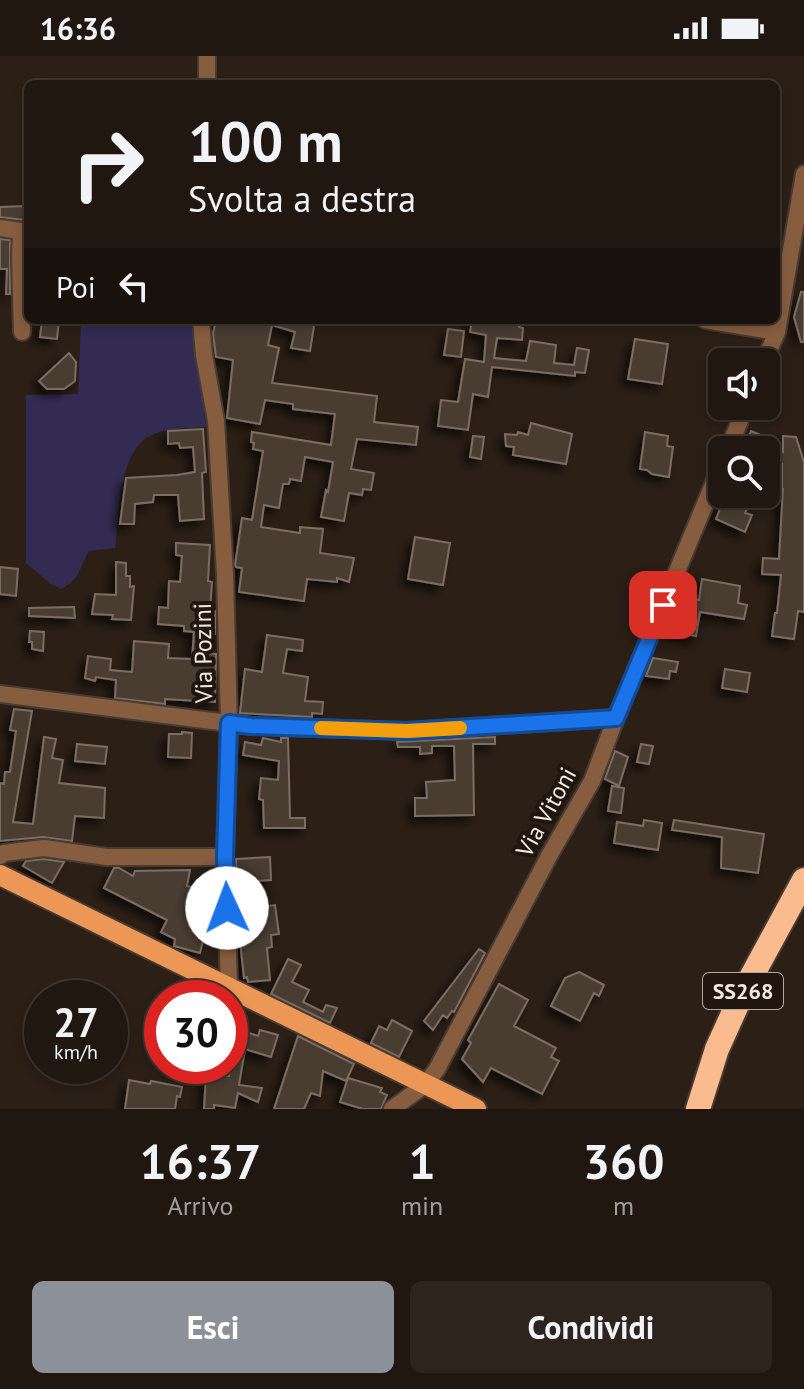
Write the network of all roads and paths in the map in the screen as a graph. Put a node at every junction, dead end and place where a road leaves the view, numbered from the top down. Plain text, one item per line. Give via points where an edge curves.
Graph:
1 (207, 56) edge
2 (207, 80) edge
3 (804, 174) edge
4 (0, 228) edge
5 (24, 231) edge
6 (780, 314) edge
7 (201, 324) edge
8 (729, 324) edge
9 (778, 324) edge
10 (22, 332) dead end
11 (777, 332) junction
12 (770, 348) edge
13 (708, 497) edge
14 (0, 694) edge
15 (616, 718) junction
16 (229, 723) junction
17 (0, 856) edge
18 (225, 857) junction
19 (0, 875) edge
20 (804, 880) edge
21 (217, 980) edge
22 (229, 980) edge
23 (248, 995) edge
24 (426, 1084) junction
25 (392, 1109) edge
26 (476, 1109) edge
27 (698, 1109) edge

1 - 2 street
3 - 6 street
4 - 5 street
5 - 10 street
7 - 16 street, Via Pozini via 216,421
8 - 11 street
9 - 11 street
11 - 12 street
13 - 15 street, Via Vitoni
14 - 16 street
15 - 16 street via 407,731
15 - 24 street, Via Vitoni via 592,781
16 - 18 street, Via Pozini
17 - 18 street via 44,848 107,857
18 - 22 street, Via Pozini
19 - 21 main road
20 - 27 highway, SS268 via 741,996
23 - 24 main road
24 - 25 street
24 - 26 main road

